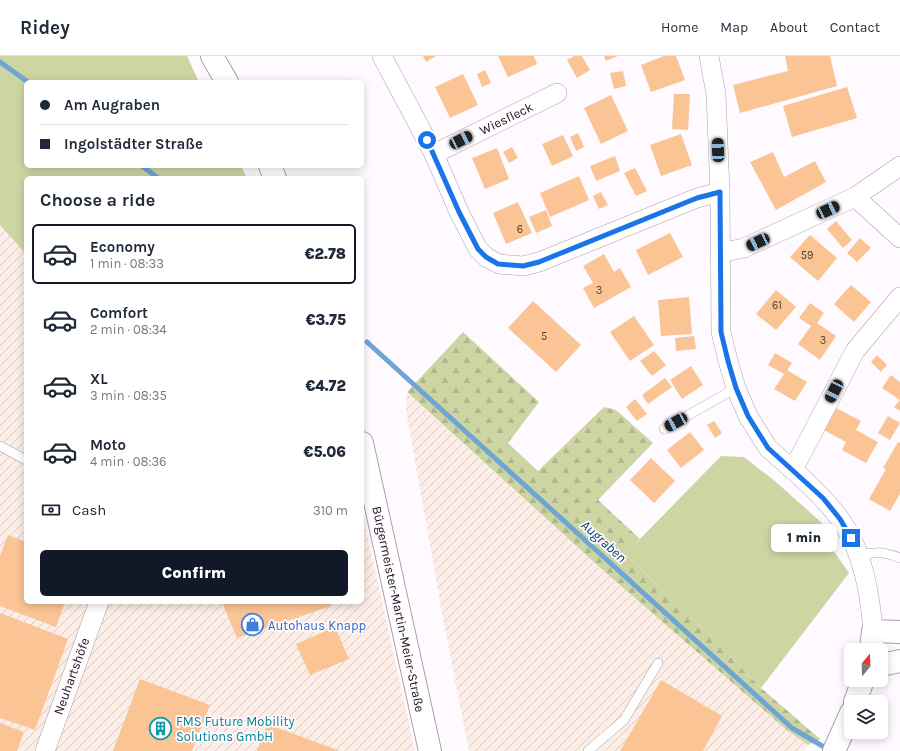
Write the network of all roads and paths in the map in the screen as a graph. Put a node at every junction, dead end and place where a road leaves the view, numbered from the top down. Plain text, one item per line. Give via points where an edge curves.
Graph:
1 (212, 56) edge
2 (382, 56) edge
3 (709, 56) edge
4 (226, 80) edge
5 (557, 93) dead end
6 (434, 154) junction
7 (900, 166) edge
8 (720, 192) junction
9 (855, 196) junction
10 (900, 238) edge
11 (720, 253) junction
12 (900, 297) edge
13 (736, 388) junction
14 (664, 429) dead end
15 (0, 446) edge
16 (364, 452) edge
17 (24, 459) edge
18 (793, 470) junction
19 (858, 555) junction
20 (900, 558) edge
21 (98, 604) edge
22 (900, 632) edge
23 (872, 641) edge
24 (900, 661) edge
25 (658, 663) dead end
26 (888, 664) edge
27 (844, 730) edge
28 (837, 747) edge
29 (45, 751) edge
30 (430, 751) edge
31 (588, 751) edge

1 - 4 street
2 - 6 street
3 - 8 street via 716,94
5 - 6 street, Wiesfleck
6 - 8 street via 478,249 498,264 510,266 539,262 697,198
7 - 9 street
8 - 11 street
9 - 10 street
9 - 11 street via 744,248
11 - 13 street via 721,332
12 - 18 street via 854,351
13 - 14 lane
13 - 18 street via 748,416 768,448
15 - 17 lane
16 - 30 street, Bürgermeister-Martin-Meier-Straße
18 - 19 street via 823,498 840,519
19 - 20 lane via 875,552 888,553
19 - 23 street via 871,605
21 - 29 street, Neuhartshöfe
22 - 23 street
24 - 26 street
25 - 31 lane via 624,720
27 - 28 street

